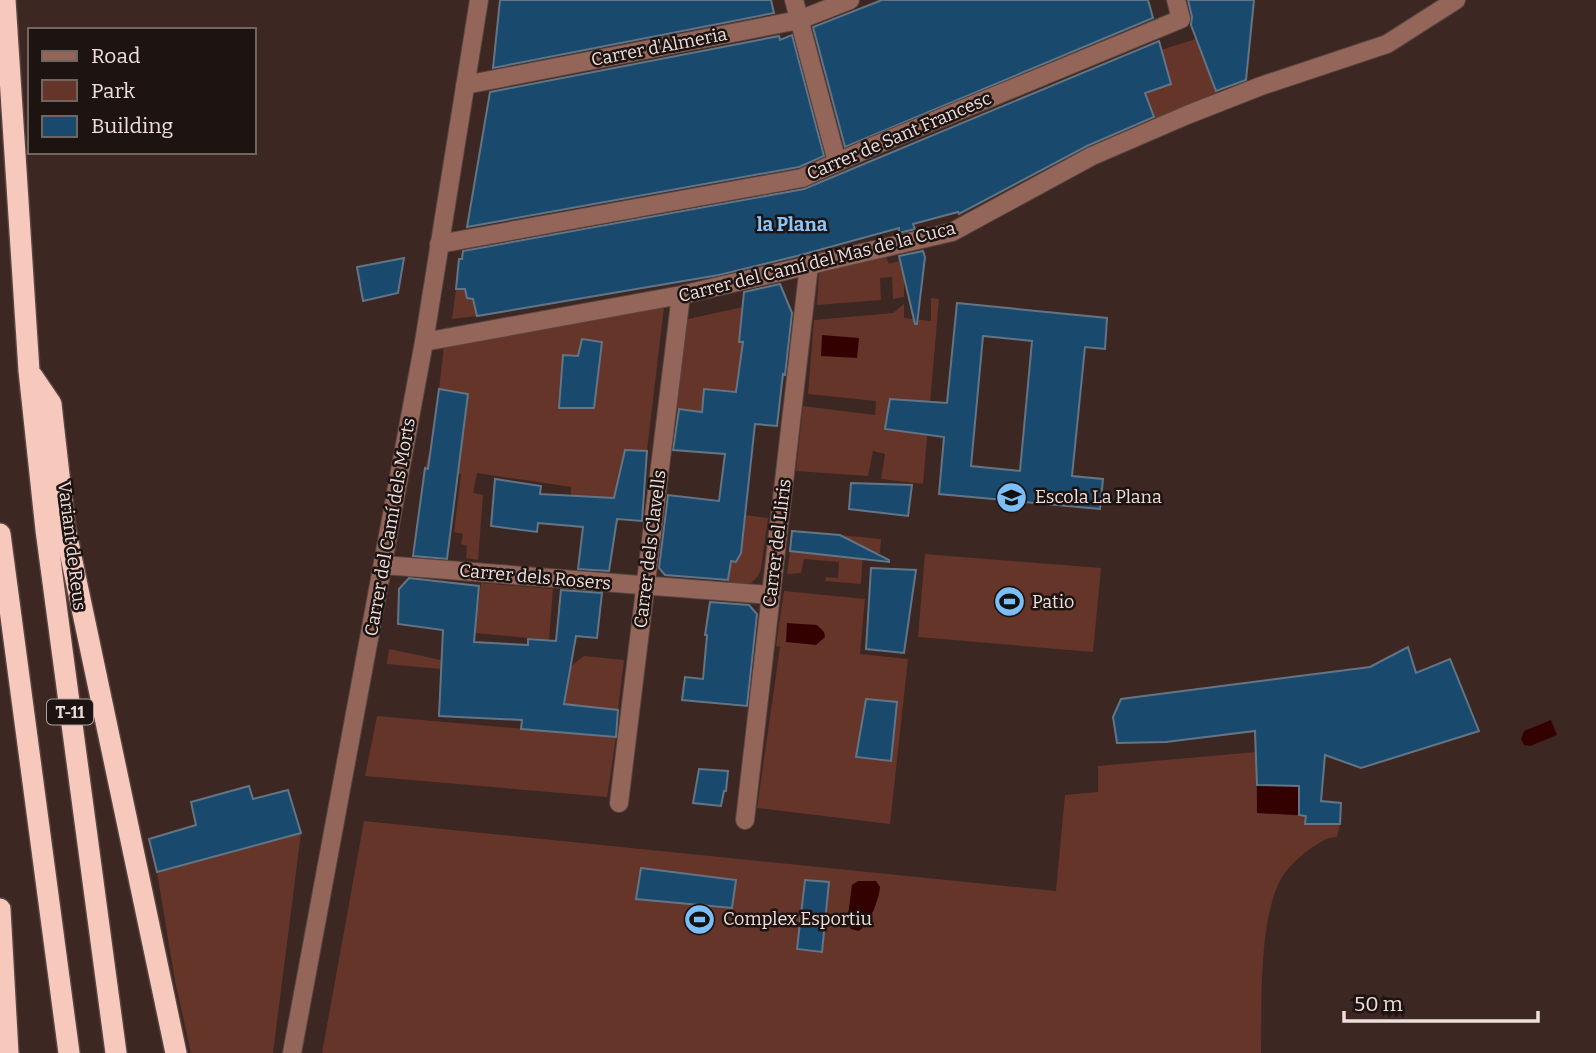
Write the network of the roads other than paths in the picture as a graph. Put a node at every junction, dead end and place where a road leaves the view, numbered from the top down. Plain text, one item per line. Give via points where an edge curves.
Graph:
1 (5, 0) edge
2 (478, 0) edge
3 (794, 0) edge
4 (850, 0) edge
5 (1176, 0) edge
6 (1456, 0) edge
7 (799, 20) junction
8 (465, 85) junction
9 (837, 162) junction
10 (439, 244) junction
11 (809, 265) junction
12 (681, 295) junction
13 (424, 342) junction
14 (29, 371) junction
15 (0, 534) edge
16 (383, 565) junction
17 (646, 585) junction
18 (771, 595) junction
19 (619, 803) dead end
20 (745, 820) dead end
21 (0, 909) edge
22 (9, 1053) edge
23 (69, 1053) edge
24 (116, 1053) edge
25 (176, 1053) edge
26 (292, 1053) edge

1 - 14 highway, Variant de Reus / T-11
2 - 8 street, Carrer del Camí dels Morts
3 - 7 street
4 - 7 street, Carrer d'Almeria
5 - 9 street, Carrer de Sant Francesc via 1181,19
6 - 11 street, Carrer del Camí del Mas de la Cuca via 1387,44 1261,86 1092,156 952,232
7 - 8 street, Carrer d'Almeria
7 - 9 street
8 - 10 street, Carrer del Camí dels Morts
9 - 10 street, Carrer de Sant Francesc via 802,178
10 - 13 street, Carrer del Camí dels Morts
11 - 12 street, Carrer del Camí del Mas de la Cuca
11 - 18 street, Carrer del Lliris
12 - 13 street, Carrer del Camí del Mas de la Cuca
12 - 17 street, Carrer dels Clavells
13 - 16 street, Carrer del Camí dels Morts
14 - 24 highway, Variant de Reus / T-11
14 - 25 highway via 51,404 65,528
15 - 23 highway, T-11
16 - 17 street, Carrer dels Rosers
16 - 26 street, Carrer del Camí dels Morts
17 - 18 street, Carrer dels Rosers
17 - 19 street, Carrer dels Clavells
18 - 20 street, Carrer del Lliris
21 - 22 highway

